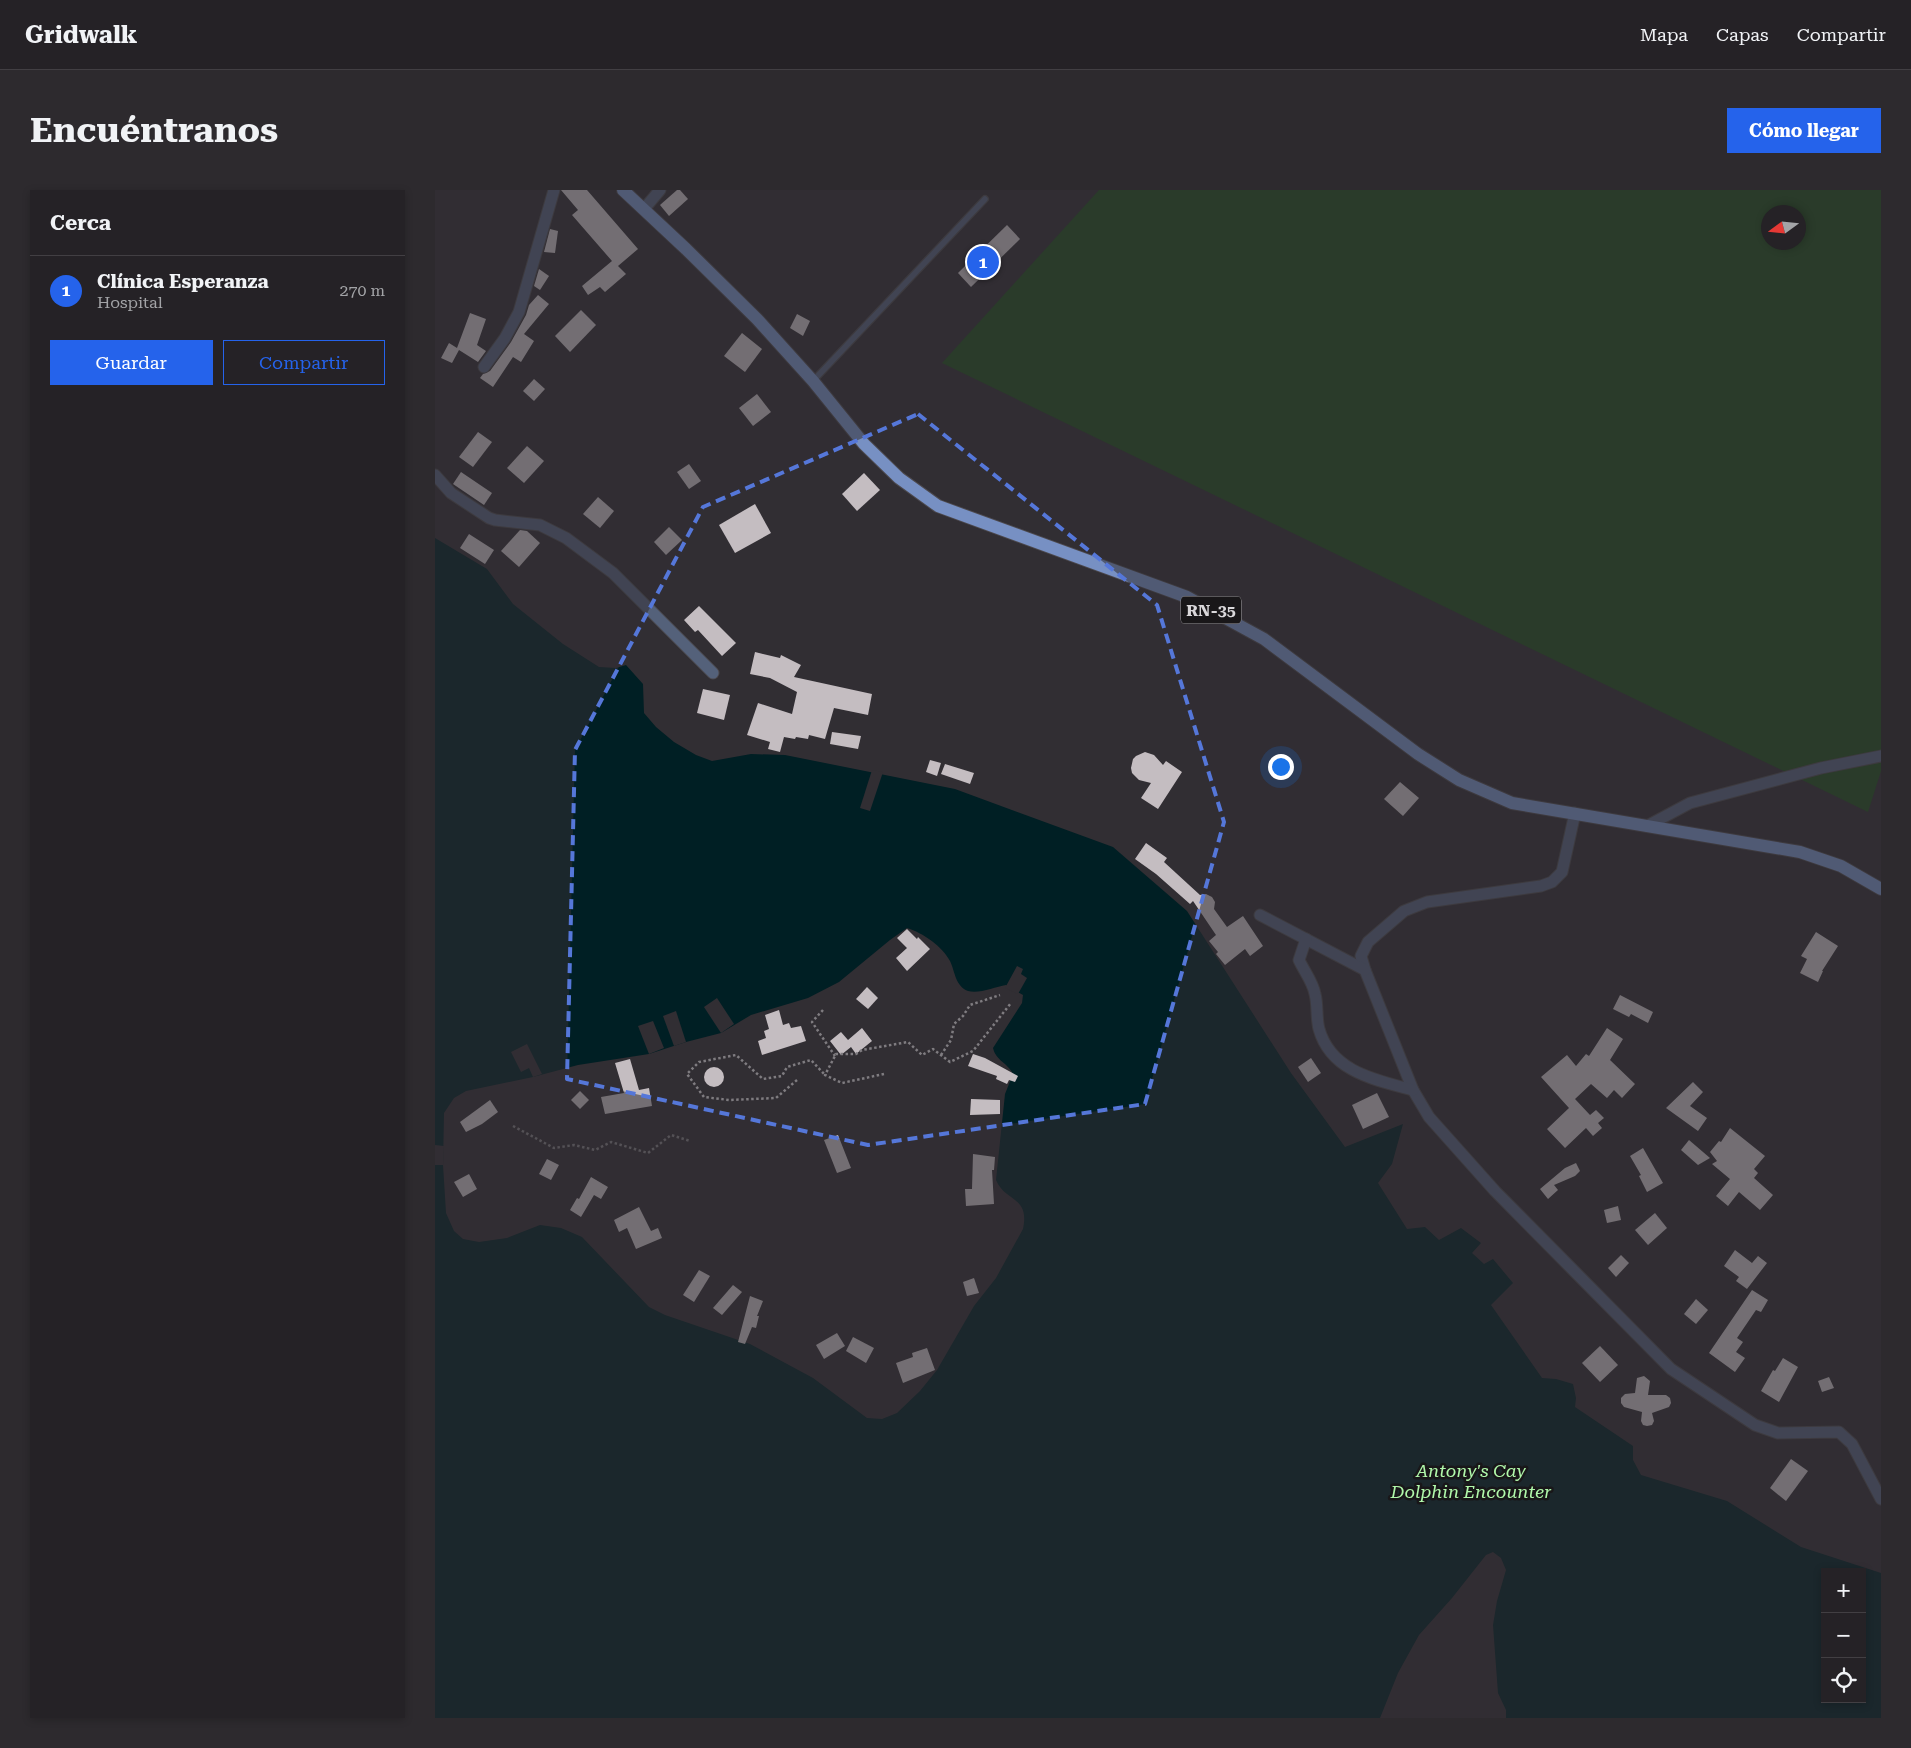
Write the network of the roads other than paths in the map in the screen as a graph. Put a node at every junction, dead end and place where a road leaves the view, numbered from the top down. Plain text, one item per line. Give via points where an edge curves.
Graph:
1 (554, 190) edge
2 (623, 190) edge
3 (660, 190) edge
4 (985, 200) dead end
5 (644, 209) junction
6 (484, 367) dead end
7 (813, 381) junction
8 (435, 474) edge
9 (713, 673) dead end
10 (1881, 756) edge
11 (1575, 813) junction
12 (1647, 826) junction
13 (1881, 889) edge
14 (1259, 915) dead end
15 (1306, 939) junction
16 (1365, 970) junction
17 (1413, 1090) junction
18 (1881, 1499) edge

1 - 6 street via 519,312
2 - 5 main road, RN-35
3 - 5 street
4 - 7 lane
5 - 7 main road, RN-35 via 757,320
7 - 11 main road, RN-35 via 871,451 899,478 938,506 1187,597 1265,639 1418,754 1459,780 1512,803
8 - 9 street via 451,493 489,518 539,525 566,538 613,573
10 - 12 street via 1821,768 1690,803
11 - 12 main road, RN-35
11 - 16 street via 1561,872 1552,882 1427,902 1404,911 1368,942 1361,956
12 - 13 main road, RN-35 via 1800,852 1841,866
14 - 15 street
15 - 16 street
15 - 17 street via 1299,960 1315,994 1319,1028 1326,1045 1336,1059 1351,1070
16 - 17 street
17 - 18 street via 1429,1117 1495,1191 1671,1369 1755,1425 1779,1433 1839,1432 1851,1444

